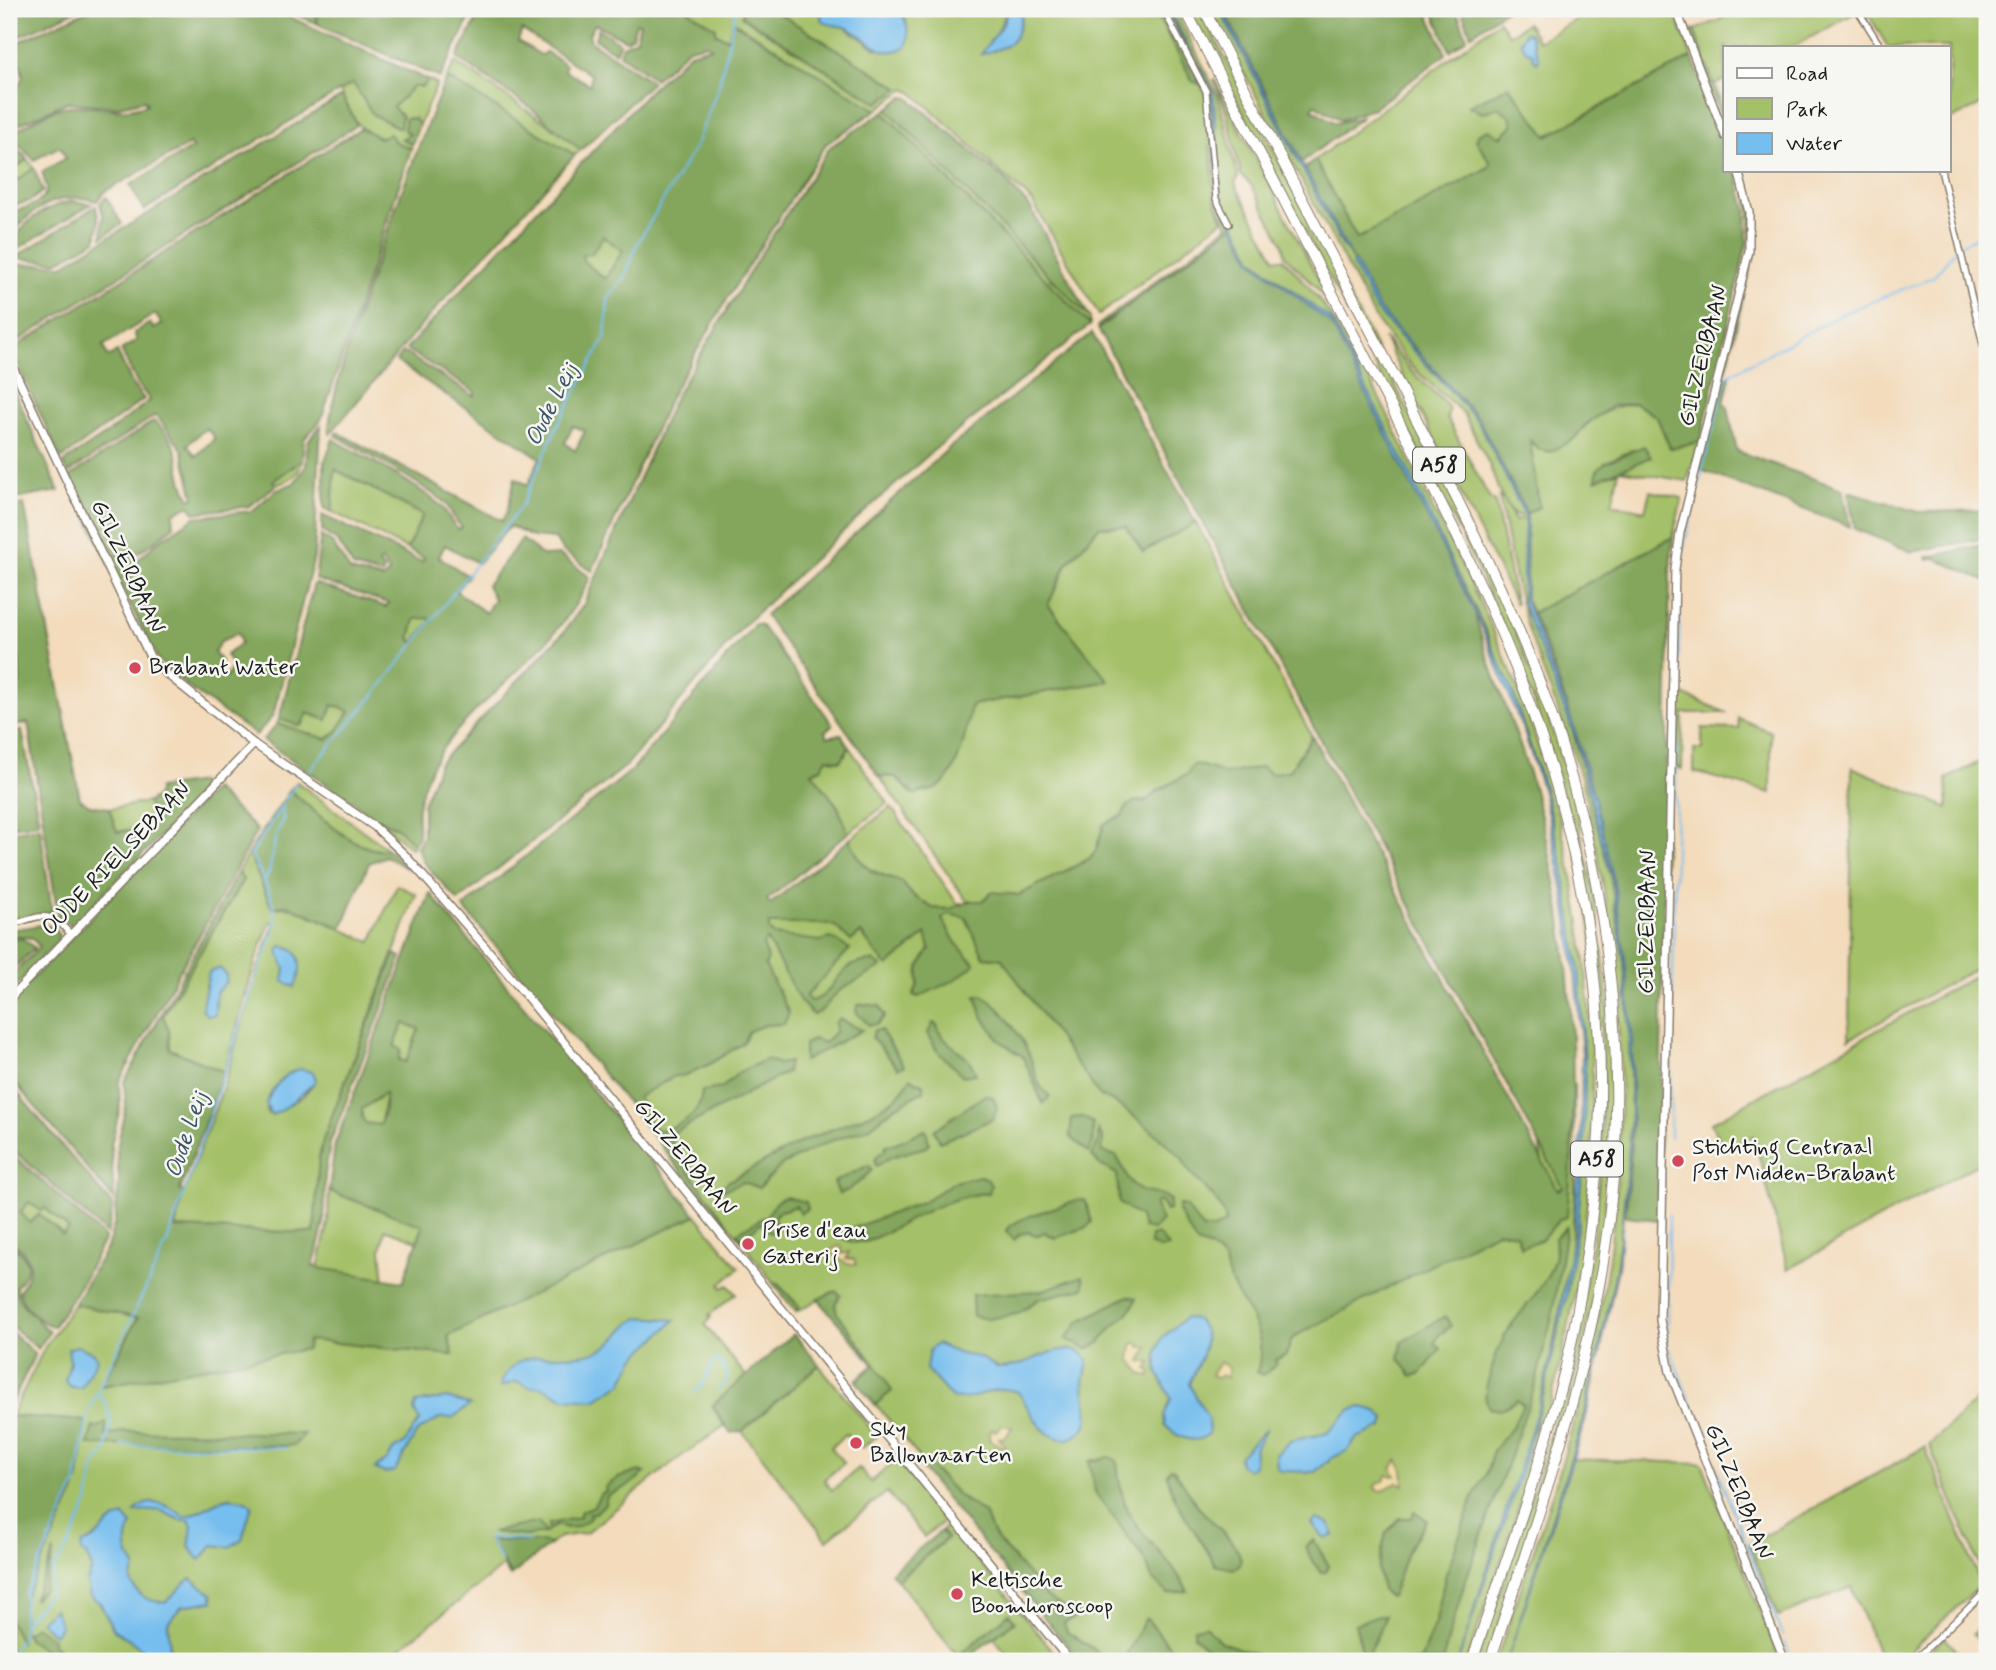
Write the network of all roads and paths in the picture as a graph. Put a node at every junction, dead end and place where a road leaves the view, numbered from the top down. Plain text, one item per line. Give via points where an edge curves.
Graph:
1 (1163, 9) edge
2 (1185, 9) edge
3 (1204, 9) edge
4 (1675, 9) edge
5 (1857, 9) edge
6 (1880, 46) edge
7 (1723, 131) edge
8 (1739, 172) edge
9 (1941, 172) edge
10 (1229, 224) dead end
11 (9, 359) edge
12 (1987, 361) edge
13 (254, 744) junction
14 (9, 925) edge
15 (71, 934) junction
16 (9, 999) edge
17 (1987, 1590) edge
18 (1070, 1661) edge
19 (1472, 1661) edge
20 (1490, 1661) edge
21 (1785, 1661) edge
22 (1914, 1661) edge

1 - 10 street via 1206,91 1216,198
2 - 19 highway, A58 via 1490,606 1545,749 1564,814 1585,919 1599,1100 1587,1256 1565,1370
3 - 20 highway, A58 via 1498,583 1560,741 1589,845 1603,918 1614,1018 1616,1099 1604,1258 1584,1361
4 - 7 street
5 - 6 street
8 - 21 street, GILZERBAAN via 1749,212 1749,251 1675,569 1660,1320 1670,1372
9 - 12 street
11 - 13 street, GILZERBAAN via 144,651 166,677
13 - 15 street, OUDE RIELSEBAAN
13 - 18 street, GILZERBAAN via 407,853
14 - 15 street via 47,916
15 - 16 street, OUDE RIELSEBAAN
17 - 22 street

